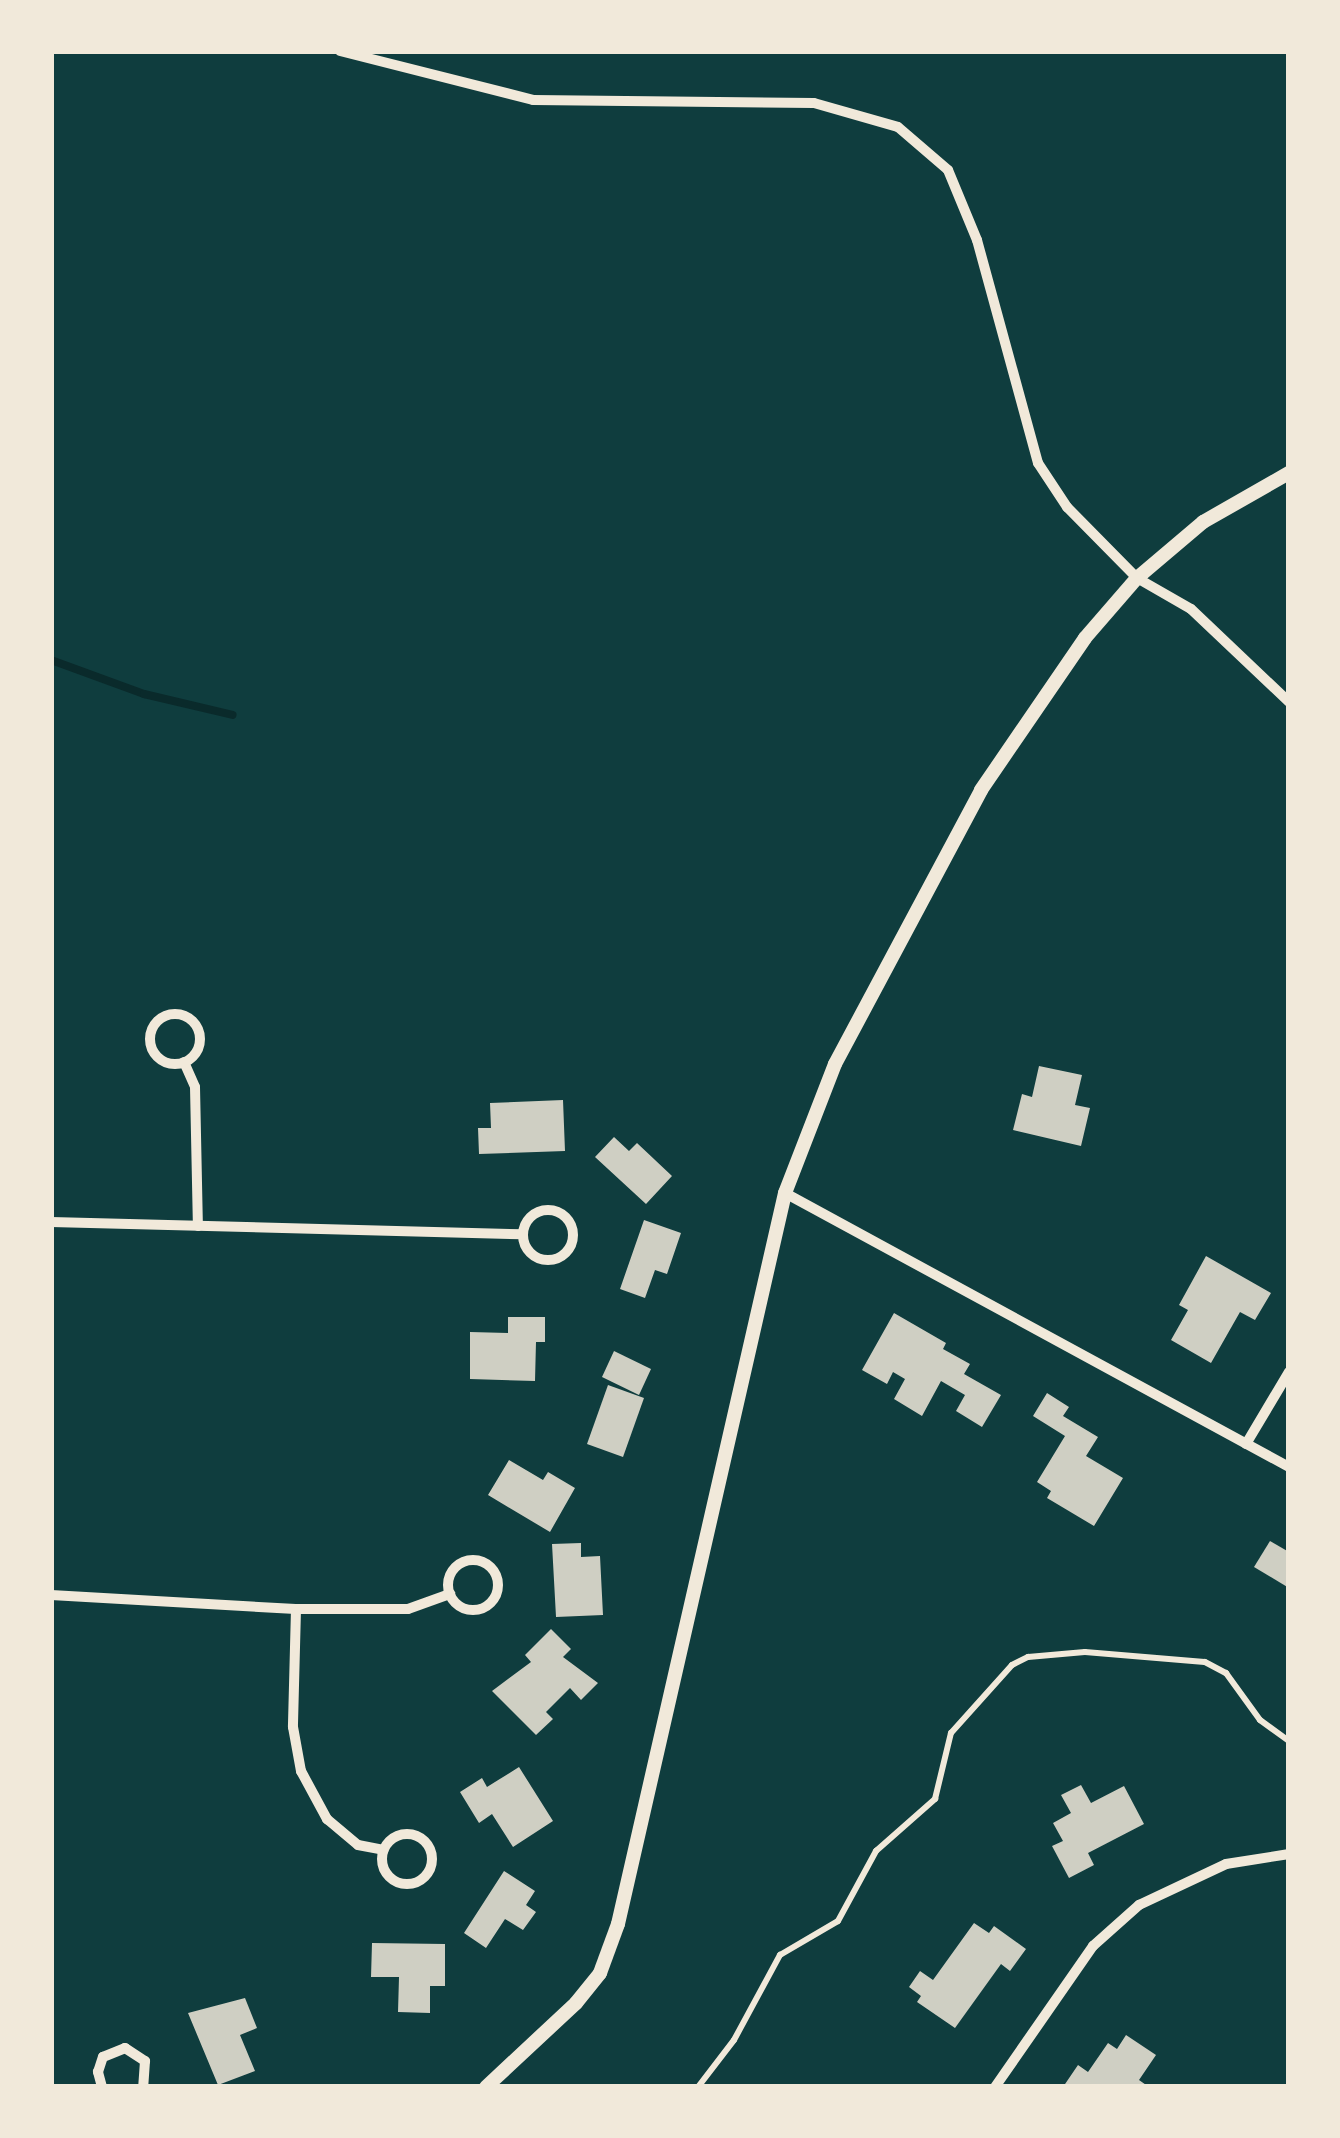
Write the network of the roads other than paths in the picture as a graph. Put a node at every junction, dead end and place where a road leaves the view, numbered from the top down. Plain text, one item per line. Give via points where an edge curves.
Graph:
1 (340, 51) edge
2 (1289, 472) edge
3 (1137, 578) junction
4 (1289, 702) edge
5 (184, 1062) junction
6 (784, 1193) junction
7 (51, 1222) edge
8 (198, 1226) junction
9 (523, 1234) junction
10 (1289, 1372) edge
11 (1246, 1444) junction
12 (1289, 1467) edge
13 (51, 1594) edge
14 (450, 1594) junction
15 (296, 1609) junction
16 (1289, 1742) edge
17 (384, 1850) junction
18 (1289, 1854) edge
19 (101, 2087) edge
20 (143, 2087) edge
21 (486, 2087) edge
22 (698, 2087) edge
23 (995, 2087) edge

1 - 3 street via 533,100 814,103 898,127 948,170 977,240 1038,463 1067,507
2 - 3 street via 1203,522
3 - 4 street via 1191,609
3 - 6 street via 1085,638 981,790 836,1064
5 - 5 street via 197,1052 200,1035 193,1021 170,1014 156,1023 151,1046 168,1063
5 - 8 street via 195,1087
6 - 11 street
6 - 21 street via 618,1924 600,1973 576,2003
7 - 8 street
8 - 9 street
9 - 9 street via 542,1259 557,1258 573,1240 571,1223 551,1210 529,1219
10 - 11 street
11 - 12 street
13 - 15 street
14 - 14 street via 459,1606 482,1608 498,1590 496,1574 476,1560 459,1564 449,1576
14 - 15 street via 409,1609
15 - 17 street via 293,1727 301,1771 327,1819 358,1845
16 - 22 lane via 1260,1720 1226,1673 1205,1662 1085,1652 1012,1665 951,1733 934,1798 876,1851 838,1921 779,1955 734,2040
17 - 17 street via 383,1867 400,1883 417,1882 432,1864 425,1841 410,1834
18 - 23 street via 1226,1864 1139,1904 1093,1946
19 - 20 street via 103,2057 125,2048 145,2062

